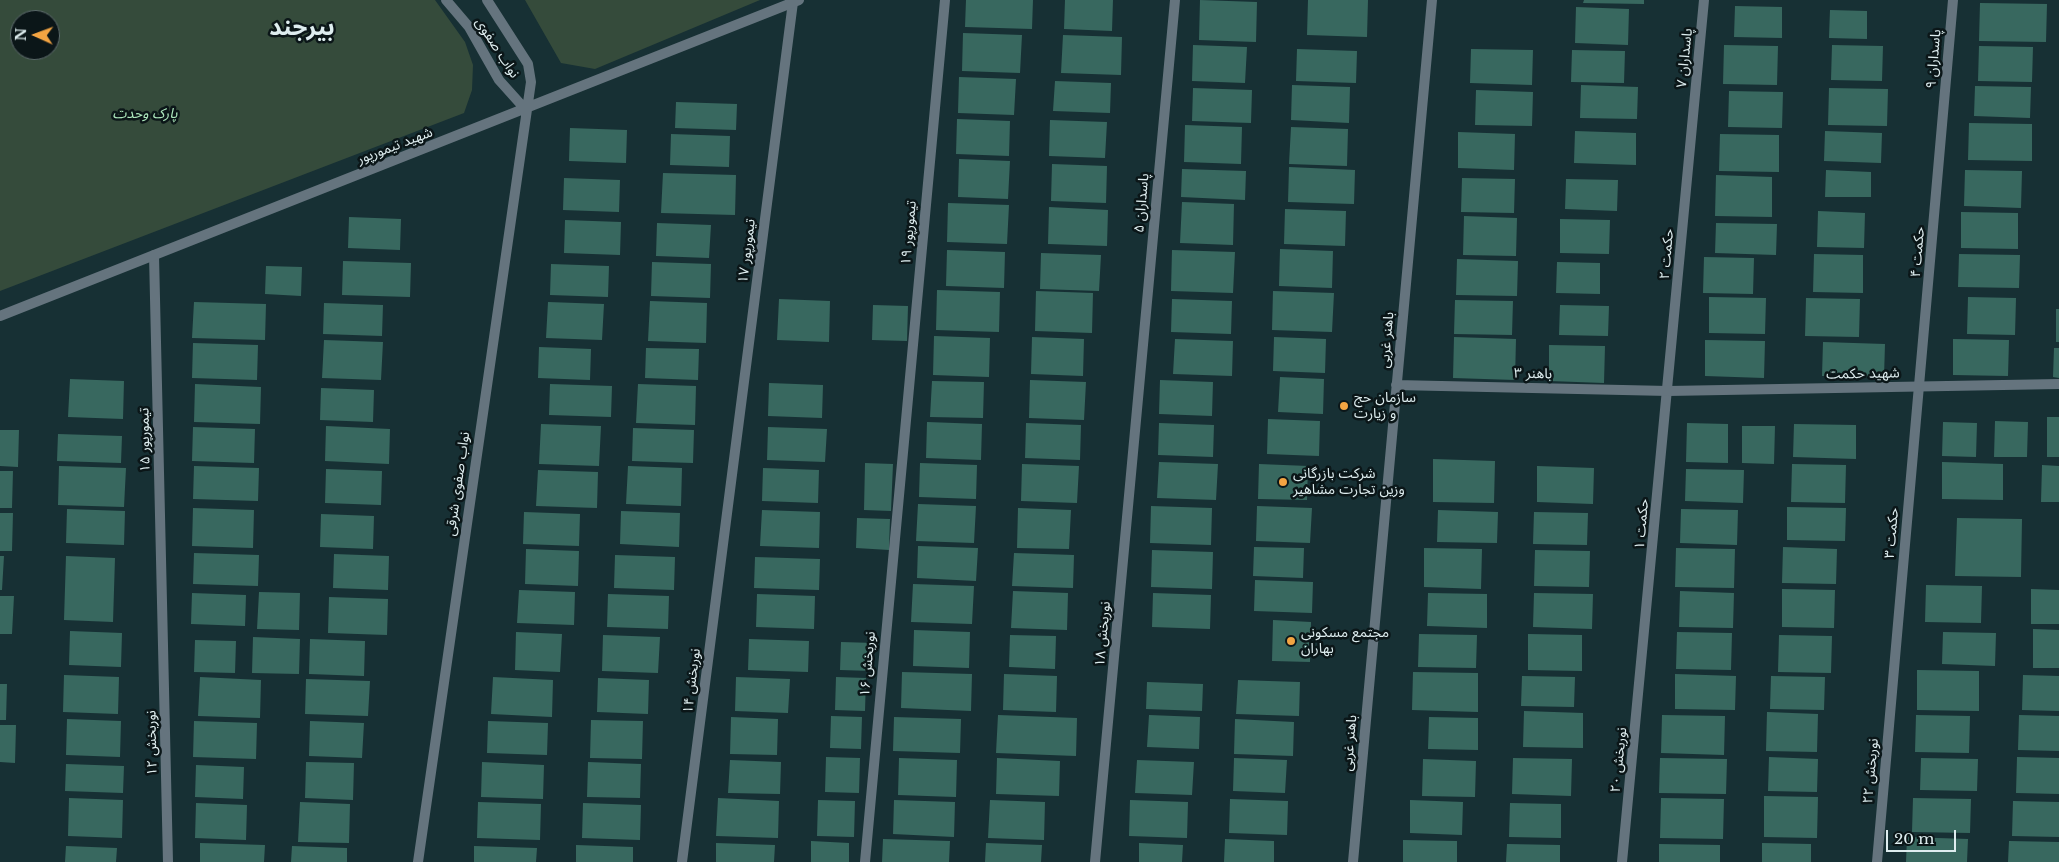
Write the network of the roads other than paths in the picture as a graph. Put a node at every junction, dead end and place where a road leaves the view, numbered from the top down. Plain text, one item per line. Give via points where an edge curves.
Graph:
1 (446, 0) edge
2 (488, 0) edge
3 (945, 0) edge
4 (1175, 0) edge
5 (1432, 0) edge
6 (1704, 0) edge
7 (1953, 0) edge
8 (796, 1) edge
9 (525, 109) junction
10 (1692, 120) joint
11 (1943, 121) joint
12 (154, 255) junction
13 (0, 316) edge
14 (2059, 384) edge
15 (1396, 385) junction
16 (1920, 386) junction
17 (1668, 390) junction
18 (1137, 409) joint
19 (900, 469) joint
20 (729, 504) joint
21 (163, 624) joint
22 (1643, 661) joint
23 (1893, 682) joint
24 (168, 862) edge
25 (418, 862) edge
26 (682, 862) edge
27 (864, 862) edge
28 (1096, 862) edge
29 (1352, 862) edge
30 (1622, 862) edge
31 (1877, 862) edge

1 - 9 street, نواب صفوی via 469,28 499,80
2 - 9 street, نواب صفوی via 528,64 530,82
3 - 19 street, تیمورپور ۱۹
4 - 18 street, پاسداران ۵
5 - 15 street, باهنر غربی
6 - 10 street, پاسداران ۷
7 - 11 street, پاسداران ۹
8 - 9 street, شهید تیمورپور
8 - 20 street, تیمورپور ۱۷
9 - 12 street, شهید تیمورپور
9 - 25 street, نواب صفوی شرقی
10 - 17 street, حکمت ۲
11 - 16 street, حکمت ۴
12 - 13 street, شهید تیمورپور
12 - 21 street, تیمورپور ۱۵
14 - 16 street, شهید حکمت
15 - 17 street, باهنر ۳
15 - 29 street, باهنر غربی
16 - 17 street, شهید حکمت
16 - 23 street, حکمت ۳
17 - 22 street, حکمت ۱
18 - 28 street, نوربخش ۱۸
19 - 27 street, نوربخش ۱۶
20 - 26 street, نوربخش ۱۴
21 - 24 street, نوربخش ۱۲
22 - 30 street, نوربخش ۲۰
23 - 31 street, نوربخش ۲۲

